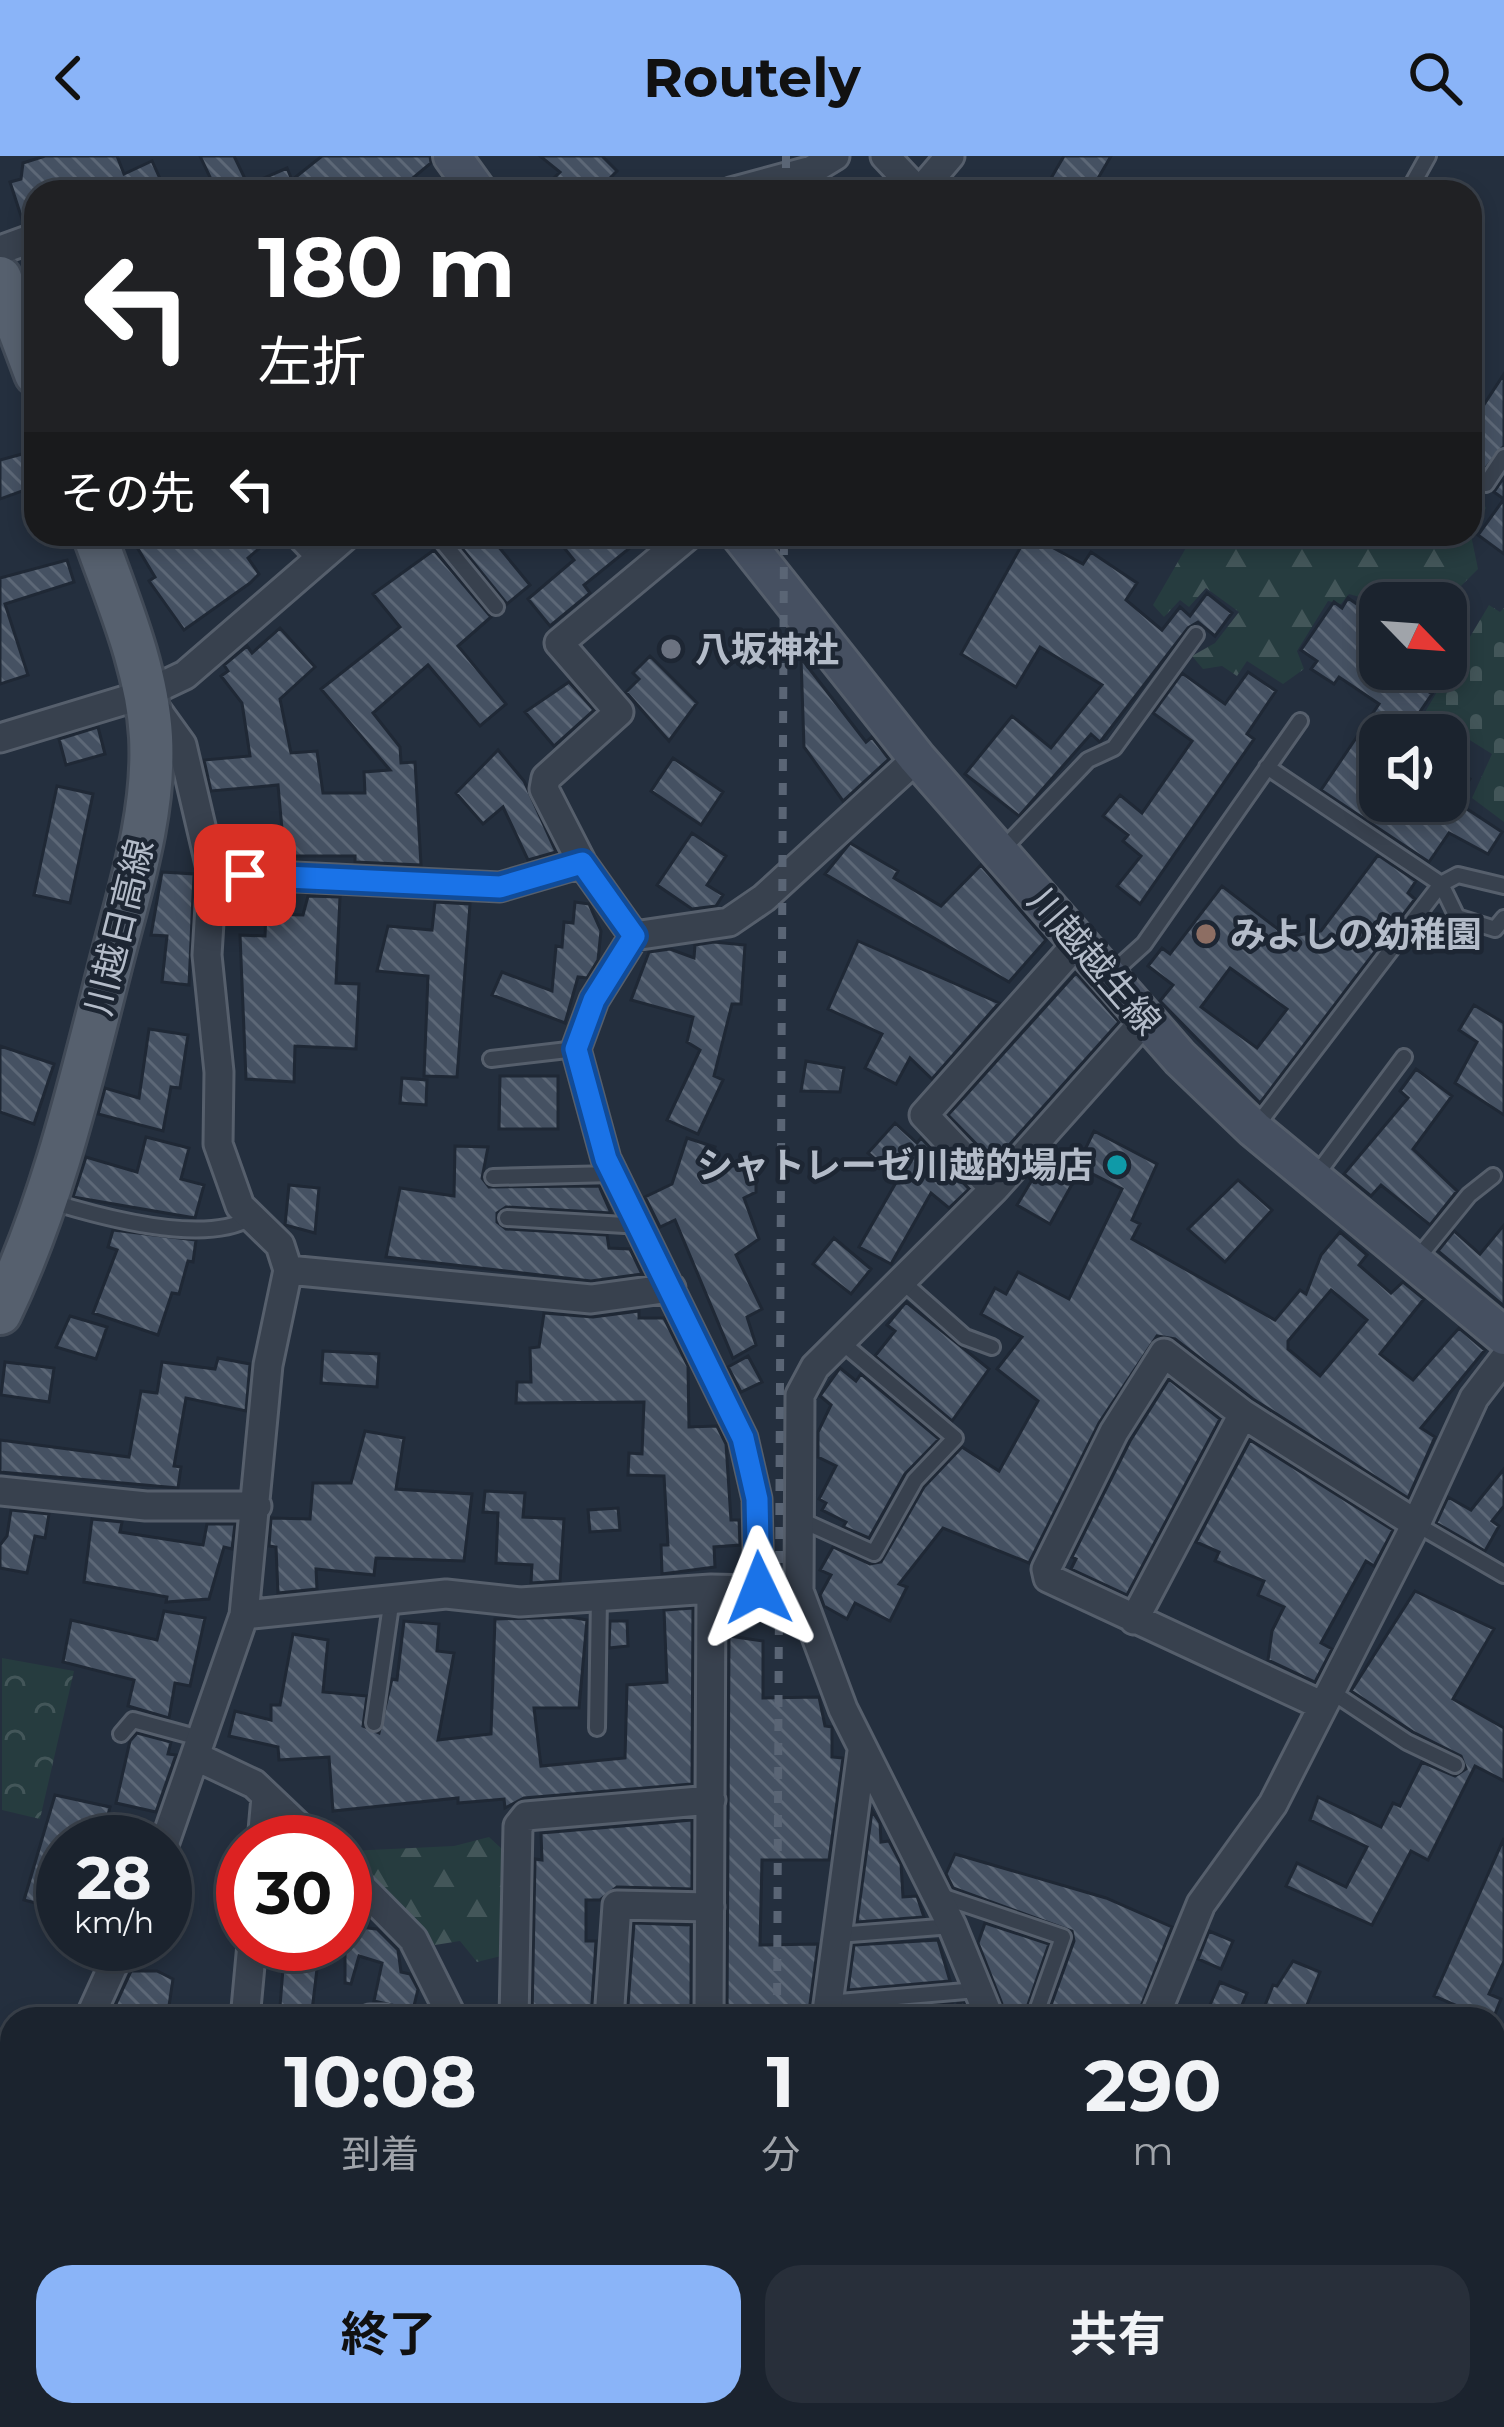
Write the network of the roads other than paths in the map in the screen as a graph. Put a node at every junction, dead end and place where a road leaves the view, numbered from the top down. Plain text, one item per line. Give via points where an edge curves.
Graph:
1 (835, 156) edge
2 (885, 156) edge
3 (950, 156) edge
4 (775, 180) edge
5 (909, 180) edge
6 (929, 180) edge
7 (0, 278) edge
8 (24, 342) edge
9 (1504, 457) edge
10 (1486, 484) dead end
11 (98, 546) edge
12 (302, 546) edge
13 (334, 546) edge
14 (446, 546) edge
15 (675, 546) edge
16 (749, 546) edge
17 (316, 561) junction
18 (496, 607) dead end
19 (1196, 635) dead end
20 (145, 694) junction
21 (1300, 721) dead end
22 (0, 738) edge
23 (917, 758) junction
24 (1267, 767) junction
25 (999, 852) junction
26 (582, 863) junction
27 (212, 873) junction
28 (1441, 884) junction
29 (1504, 886) edge
30 (1501, 928) edge
31 (634, 936) junction
32 (1078, 940) junction
33 (1108, 976) junction
34 (1146, 1019) junction
35 (576, 1049) junction
36 (1403, 1057) dead end
37 (491, 1058) dead end
38 (1254, 1129) junction
39 (614, 1174) junction
40 (1493, 1176) dead end
41 (493, 1177) dead end
42 (1313, 1179) junction
43 (994, 1189) junction
44 (44, 1200) junction
45 (250, 1218) junction
46 (507, 1218) dead end
47 (640, 1226) junction
48 (1414, 1262) junction
49 (288, 1270) junction
50 (904, 1282) junction
51 (670, 1288) junction
52 (0, 1313) edge
53 (1504, 1336) edge
54 (839, 1340) junction
55 (992, 1346) dead end
56 (1504, 1359) edge
57 (1243, 1414) junction
58 (0, 1491) edge
59 (257, 1506) junction
60 (801, 1520) junction
61 (1416, 1525) junction
62 (1504, 1575) edge
63 (759, 1588) junction
64 (711, 1589) junction
65 (800, 1591) junction
66 (392, 1598) junction
67 (599, 1598) junction
68 (244, 1615) junction
69 (1134, 1620) junction
70 (1325, 1697) junction
71 (374, 1723) dead end
72 (597, 1728) dead end
73 (121, 1734) dead end
74 (200, 1748) junction
75 (862, 1751) junction
76 (1455, 1765) dead end
77 (266, 1797) junction
78 (711, 1800) junction
79 (174, 1815) edge
80 (264, 1815) edge
81 (286, 1815) edge
82 (936, 1894) junction
83 (372, 1897) edge
84 (710, 1907) junction
85 (952, 1926) junction
86 (838, 1935) junction
87 (110, 1971) edge
88 (249, 1971) edge
89 (977, 1990) junction
90 (94, 2007) edge
91 (246, 2007) edge
92 (447, 2007) edge
93 (514, 2007) edge
94 (610, 2007) edge
95 (709, 2007) edge
96 (828, 2007) edge
97 (856, 2007) edge
98 (985, 2007) edge
99 (1038, 2007) edge
100 (1159, 2007) edge

1 - 4 street
2 - 5 street
3 - 6 street
7 - 8 main road
9 - 10 lane
11 - 20 main road, 川越日高線
12 - 17 lane
13 - 17 street
14 - 18 lane
15 - 26 street via 560,637 620,707 547,778 552,814
16 - 23 main road, 川越越生線
17 - 20 street via 184,674
19 - 25 lane via 1114,748 1088,760
20 - 22 street
20 - 27 street via 182,746
20 - 44 main road, 川越日高線 via 151,774 141,847
21 - 24 lane
23 - 25 main road, 川越越生線
23 - 31 street via 728,922
24 - 28 lane
24 - 33 lane via 1144,944
25 - 32 main road, 川越越生線
26 - 27 street via 500,887
26 - 31 street
27 - 45 street via 207,956 220,1072 218,1144
28 - 29 lane via 1458,875
28 - 30 lane via 1456,917
28 - 38 lane
31 - 35 street via 594,1000
32 - 33 main road, 川越越生線
32 - 43 street via 924,1115
33 - 34 main road, 川越越生線
34 - 38 main road, 川越越生線
34 - 43 street
35 - 37 lane
35 - 39 street
36 - 42 lane
38 - 42 main road, 川越越生線
39 - 41 lane
39 - 47 street
40 - 48 lane
42 - 48 main road, 川越越生線
43 - 50 street
44 - 45 lane via 158,1226 237,1226
44 - 52 main road, 川越日高線
45 - 49 street via 280,1245
46 - 47 lane
47 - 51 street
48 - 53 main road, 川越越生線
49 - 51 street via 592,1299
49 - 59 street via 268,1365
50 - 54 street
50 - 55 lane via 965,1337
51 - 63 street via 753,1469
54 - 60 street via 800,1395
54 - 60 lane via 956,1438 915,1480 874,1553
56 - 61 street via 1474,1398
57 - 61 street
57 - 69 street
57 - 69 street via 1164,1354 1114,1432 1046,1569 1048,1578
58 - 59 street via 97,1503
59 - 68 street
60 - 65 street
61 - 62 lane
61 - 70 street
63 - 64 street
63 - 65 street
64 - 67 street
64 - 78 street
65 - 75 street
66 - 67 street
66 - 68 street
66 - 71 lane
67 - 72 lane
68 - 74 street
69 - 70 street
70 - 76 lane
70 - 100 street via 1273,1804 1201,1904
73 - 74 lane via 133,1720
74 - 77 street
74 - 79 street
75 - 82 street
75 - 86 street
77 - 80 street
77 - 81 street
78 - 84 street
78 - 93 street via 526,1816 518,1826
82 - 85 street
82 - 99 lane via 1063,1936
83 - 92 street via 413,1939
84 - 94 street via 616,1906
84 - 95 street
85 - 86 lane
85 - 89 street
86 - 96 street
87 - 90 street
88 - 91 street
89 - 97 lane
89 - 98 street

